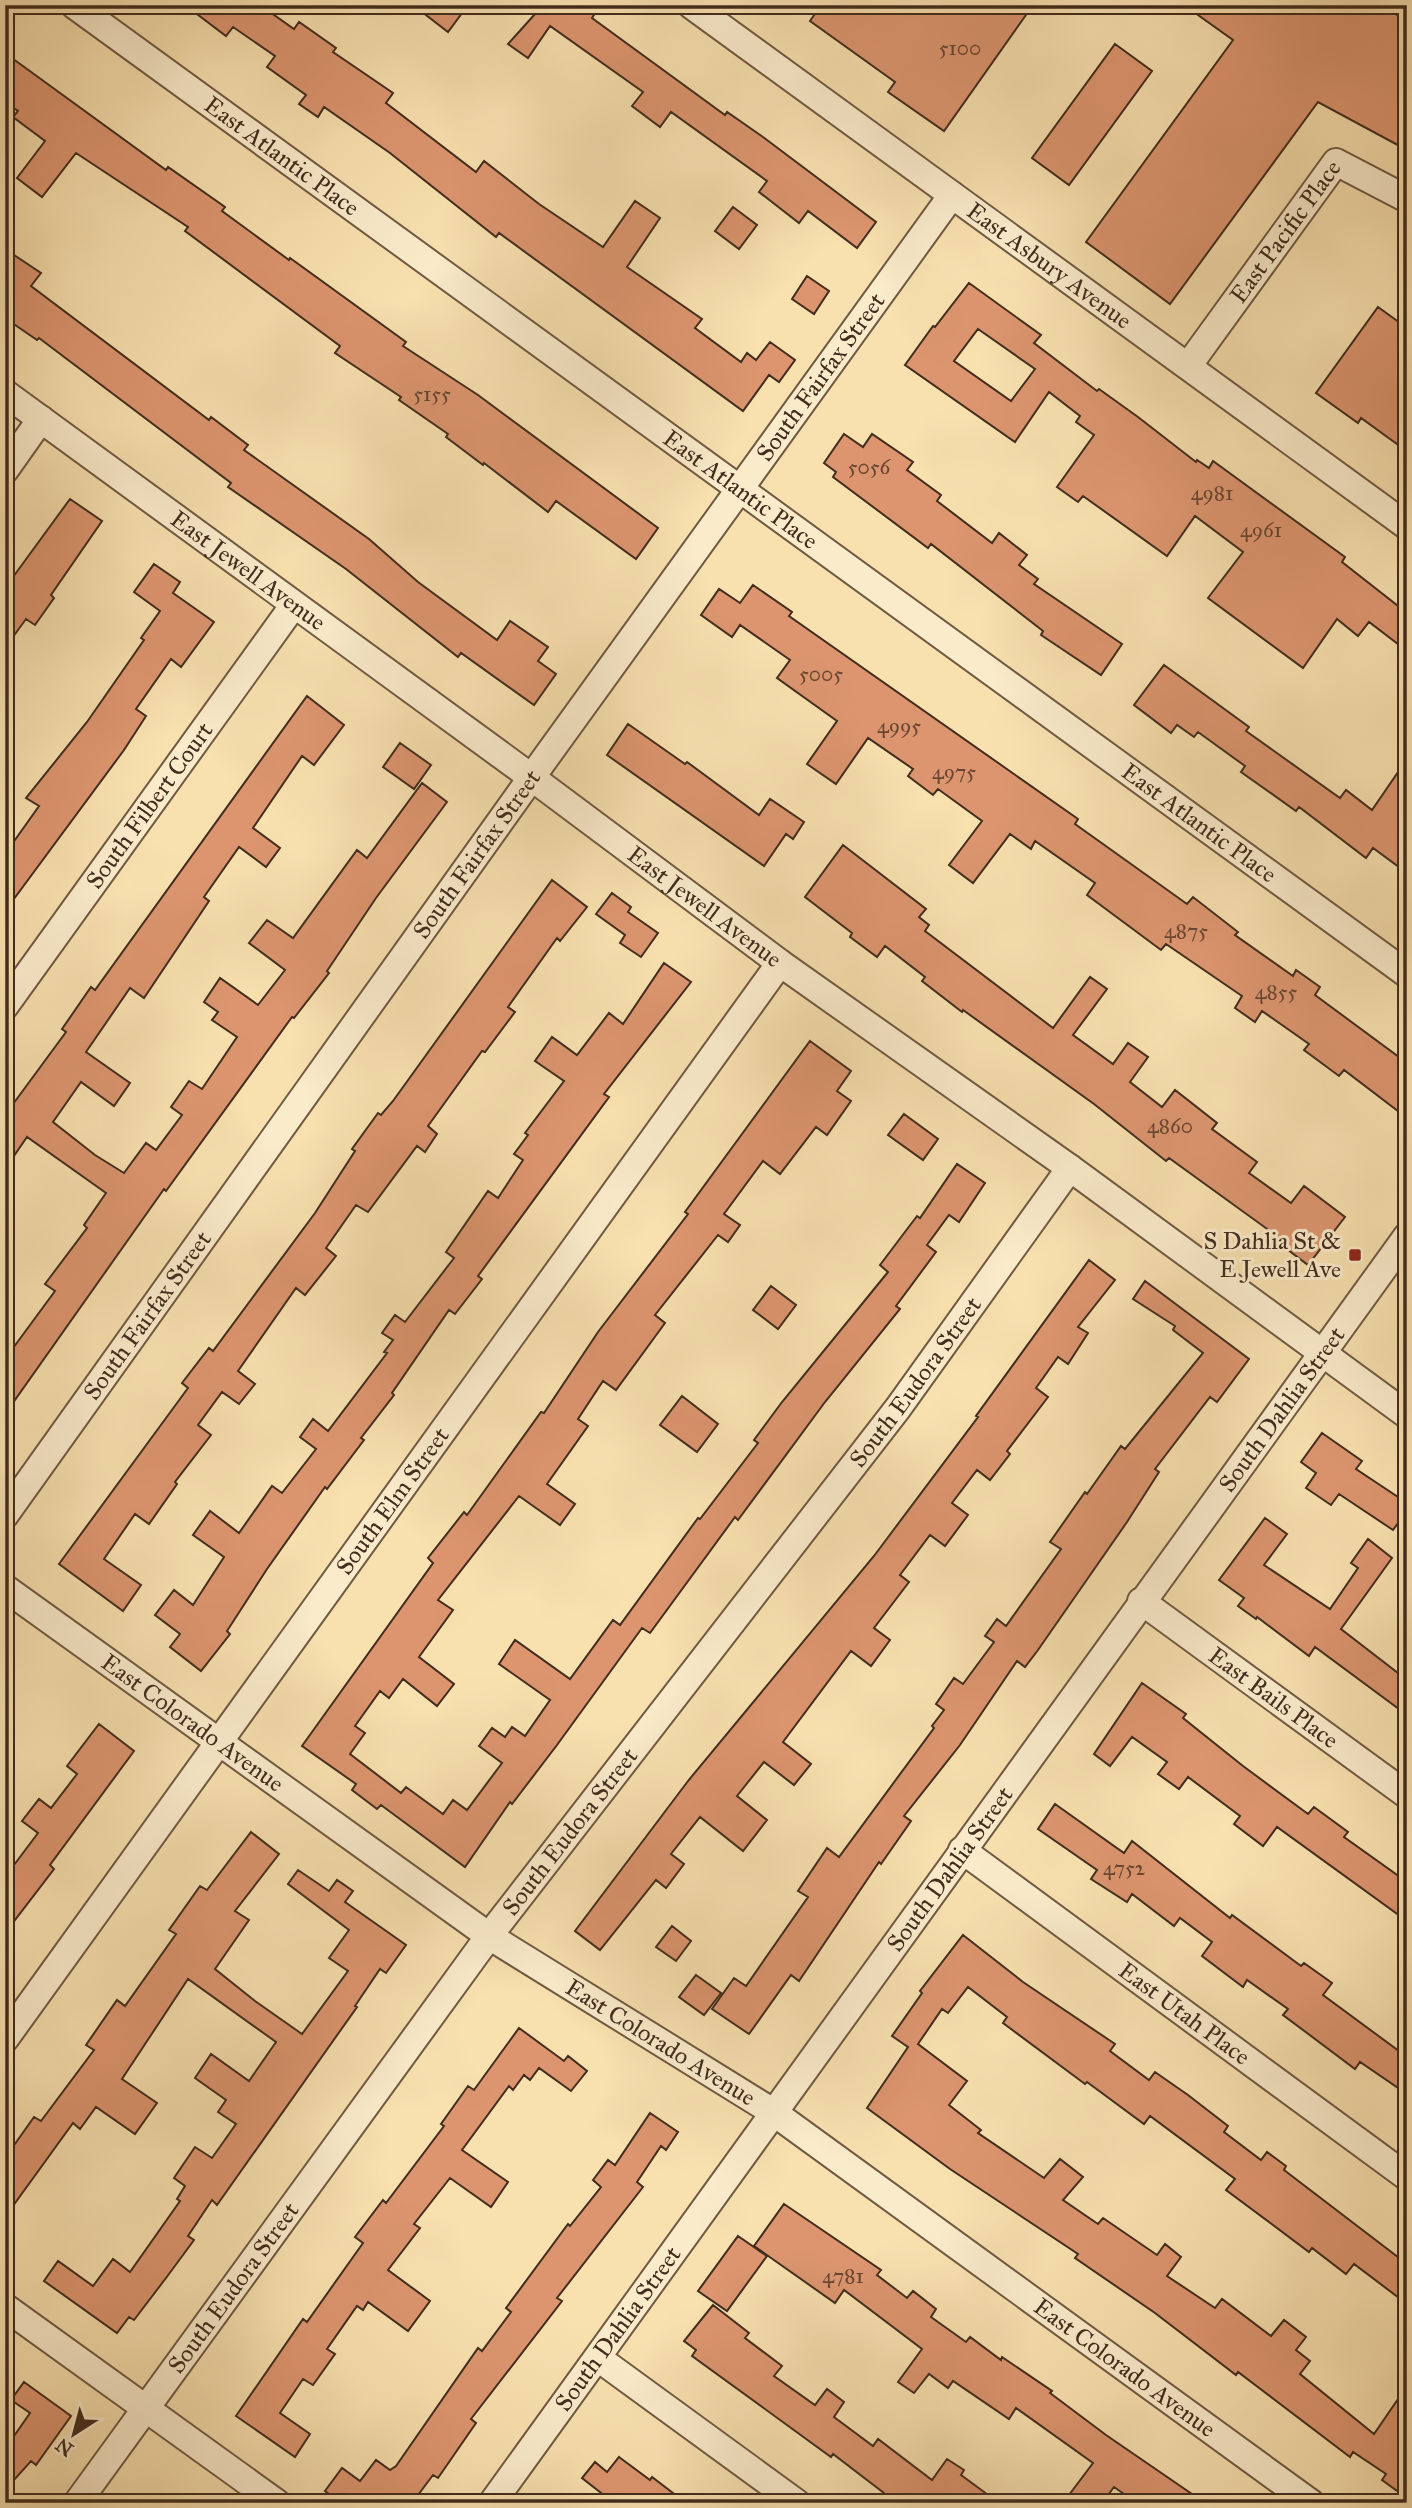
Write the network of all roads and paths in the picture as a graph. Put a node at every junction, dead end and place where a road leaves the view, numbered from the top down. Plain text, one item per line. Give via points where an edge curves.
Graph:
1 (74, 5) edge
2 (691, 5) edge
3 (952, 195) junction
4 (1407, 199) edge
5 (1188, 366) junction
6 (5, 393) edge
7 (41, 419) junction
8 (5, 470) edge
9 (740, 486) junction
10 (1407, 527) edge
11 (293, 606) junction
12 (531, 777) junction
13 (780, 963) junction
14 (1407, 974) edge
15 (5, 1006) edge
16 (1070, 1168) junction
17 (1407, 1236) edge
18 (1322, 1353) junction
19 (1407, 1415) edge
20 (5, 1515) edge
21 (5, 1588) edge
22 (1141, 1601) junction
23 (219, 1744) junction
24 (1407, 1795) edge
25 (962, 1850) junction
26 (489, 1936) junction
27 (5, 2039) edge
28 (773, 2112) junction
29 (1407, 2177) edge
30 (5, 2307) edge
31 (598, 2358) junction
32 (147, 2409) junction
33 (77, 2503) edge
34 (277, 2503) edge
35 (492, 2503) edge
36 (797, 2503) edge
37 (1311, 2503) edge

1 - 9 street, East Atlantic Place
2 - 3 street, East Asbury Avenue
3 - 5 street, East Asbury Avenue
3 - 9 street, South Fairfax Street
4 - 5 street, East Pacific Place via 1336,162
5 - 10 street, East Asbury Avenue
6 - 7 street, East Jewell Avenue
7 - 8 street
7 - 11 street, East Jewell Avenue
9 - 12 street, South Fairfax Street
9 - 14 street, East Atlantic Place
11 - 12 street, East Jewell Avenue
11 - 15 street, South Filbert Court
12 - 13 street, East Jewell Avenue
12 - 20 street, South Fairfax Street
13 - 16 street, East Jewell Avenue
13 - 23 street, South Elm Street
16 - 18 street, East Jewell Avenue
16 - 26 street, South Eudora Street via 898,1408
17 - 18 street, South Dahlia Street
18 - 19 street, East Jewell Avenue
18 - 22 street, South Dahlia Street
21 - 23 street, East Colorado Avenue
22 - 24 street, East Bails Place
22 - 25 street, South Dahlia Street
23 - 26 street, East Colorado Avenue
23 - 27 street, South Elm Street
25 - 28 street, South Dahlia Street
25 - 29 street, East Utah Place
26 - 28 street, East Colorado Avenue
26 - 32 street, South Eudora Street
28 - 31 street, South Dahlia Street
28 - 37 street, East Colorado Avenue
30 - 32 street
31 - 35 street, South Dahlia Street
31 - 36 street
32 - 33 street, South Eudora Street
32 - 34 street

